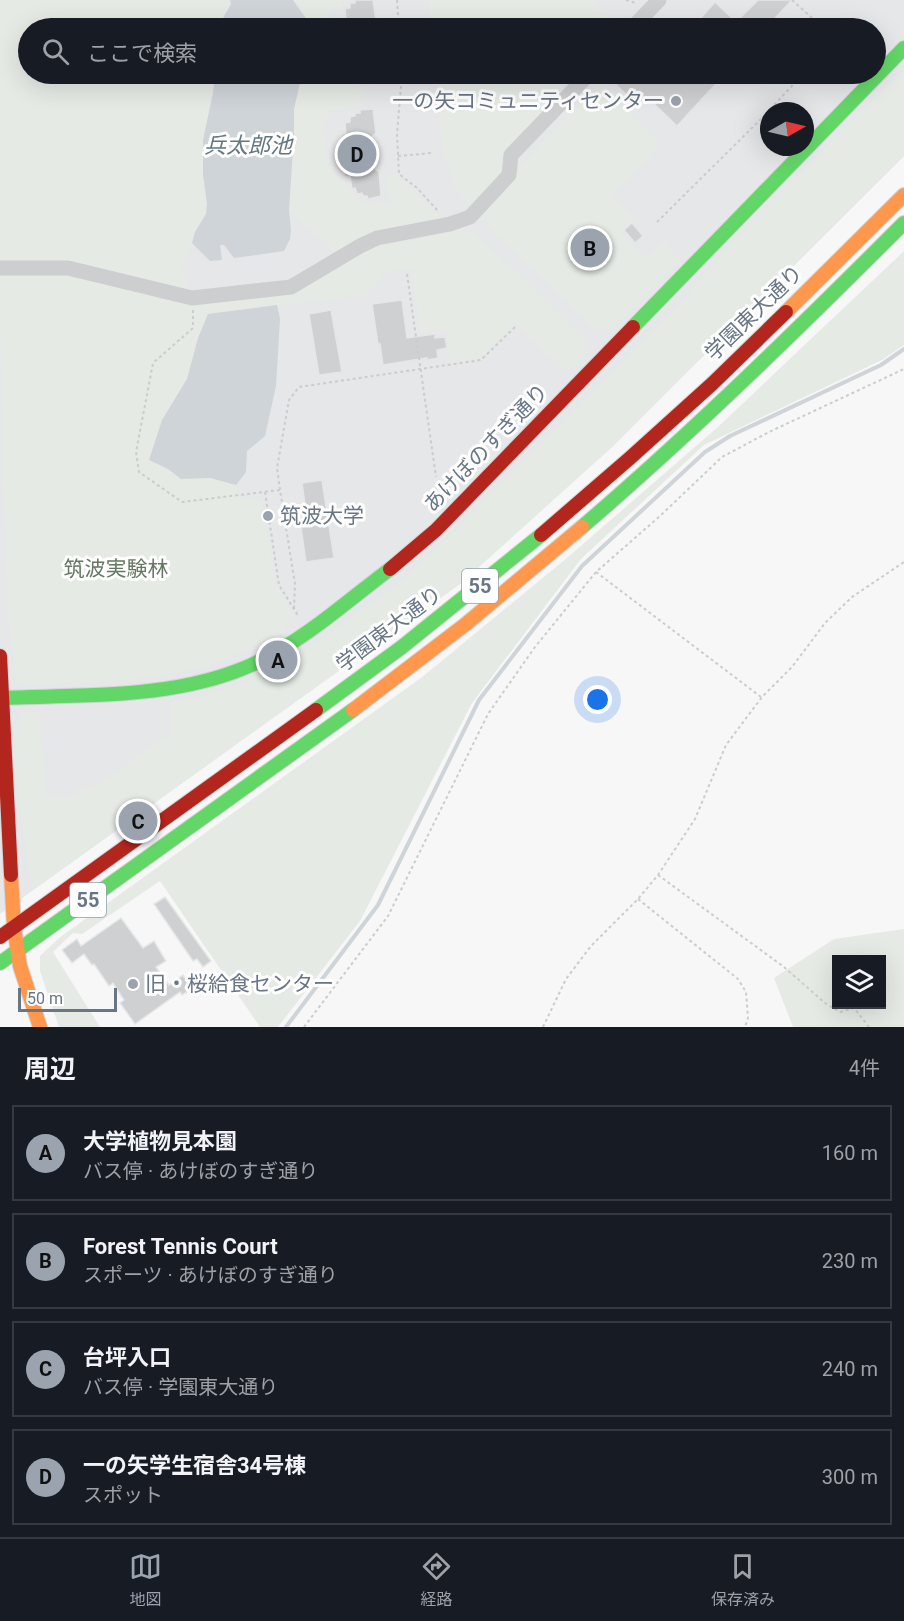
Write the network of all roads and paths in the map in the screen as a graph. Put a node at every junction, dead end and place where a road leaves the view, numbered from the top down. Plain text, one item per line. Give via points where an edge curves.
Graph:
1 (397, 0) edge
2 (659, 0) edge
3 (792, 0) edge
4 (398, 18) edge
5 (642, 18) edge
6 (812, 18) edge
7 (904, 48) edge
8 (886, 67) edge
9 (401, 84) edge
10 (580, 84) edge
11 (793, 84) edge
12 (869, 84) edge
13 (776, 102) edge
14 (760, 119) edge
15 (432, 153) dead end
16 (398, 156) junction
17 (904, 195) edge
18 (657, 222) dead end
19 (450, 224) junction
20 (904, 224) edge
21 (1, 268) edge
22 (407, 274) dead end
23 (192, 298) junction
24 (516, 326) dead end
25 (420, 369) junction
26 (904, 369) edge
27 (436, 477) dead end
28 (280, 490) junction
29 (265, 492) junction
30 (904, 562) edge
31 (596, 572) junction
32 (294, 609) junction
33 (304, 613) dead end
34 (299, 617) junction
35 (294, 621) dead end
36 (309, 630) junction
37 (0, 656) edge
38 (762, 697) junction
39 (1, 698) edge
40 (658, 875) junction
41 (638, 899) junction
42 (15, 927) junction
43 (0, 937) edge
44 (18, 951) junction
45 (0, 963) edge
46 (39, 1027) edge
47 (304, 1027) edge
48 (543, 1027) edge
49 (745, 1027) edge
50 (869, 1027) edge

1 - 4 path
2 - 5 street
3 - 6 path
7 - 8 main road, あけぼのすぎ通り
9 - 16 path
10 - 19 street via 511,155 509,175 470,217
11 - 13 path
12 - 36 main road, あけぼのすぎ通り via 436,530
14 - 18 path
15 - 16 path
16 - 19 path via 399,174
17 - 42 main road, 学園東大通り / 55 via 712,384 507,563 393,654
19 - 23 street via 377,238 291,286
20 - 44 main road, 学園東大通り / 55 via 720,404 527,574 337,722
21 - 23 street via 68,268
22 - 25 path
23 - 29 path via 193,328 153,363 136,452 139,472 182,502
24 - 25 path via 481,360
25 - 27 path
25 - 28 path via 299,387 289,400 277,468
26 - 31 path via 722,457
28 - 29 path
28 - 32 path via 295,584
29 - 32 path via 279,585
30 - 38 path via 852,597
31 - 38 path
31 - 47 path via 535,647 488,714 388,916
32 - 34 path
33 - 34 path
34 - 35 path
34 - 36 path
36 - 39 main road, あけぼのすぎ通り via 254,663 200,682 125,693
37 - 39 main road
38 - 40 path via 726,745 696,819
39 - 42 main road
40 - 41 path
40 - 50 path via 784,967 825,1003 840,1012 854,1008
41 - 48 path via 591,946 566,980
41 - 49 path via 738,979 746,992
42 - 43 main road, 学園東大通り / 55
42 - 44 main road
44 - 45 main road, 学園東大通り / 55
44 - 46 main road

